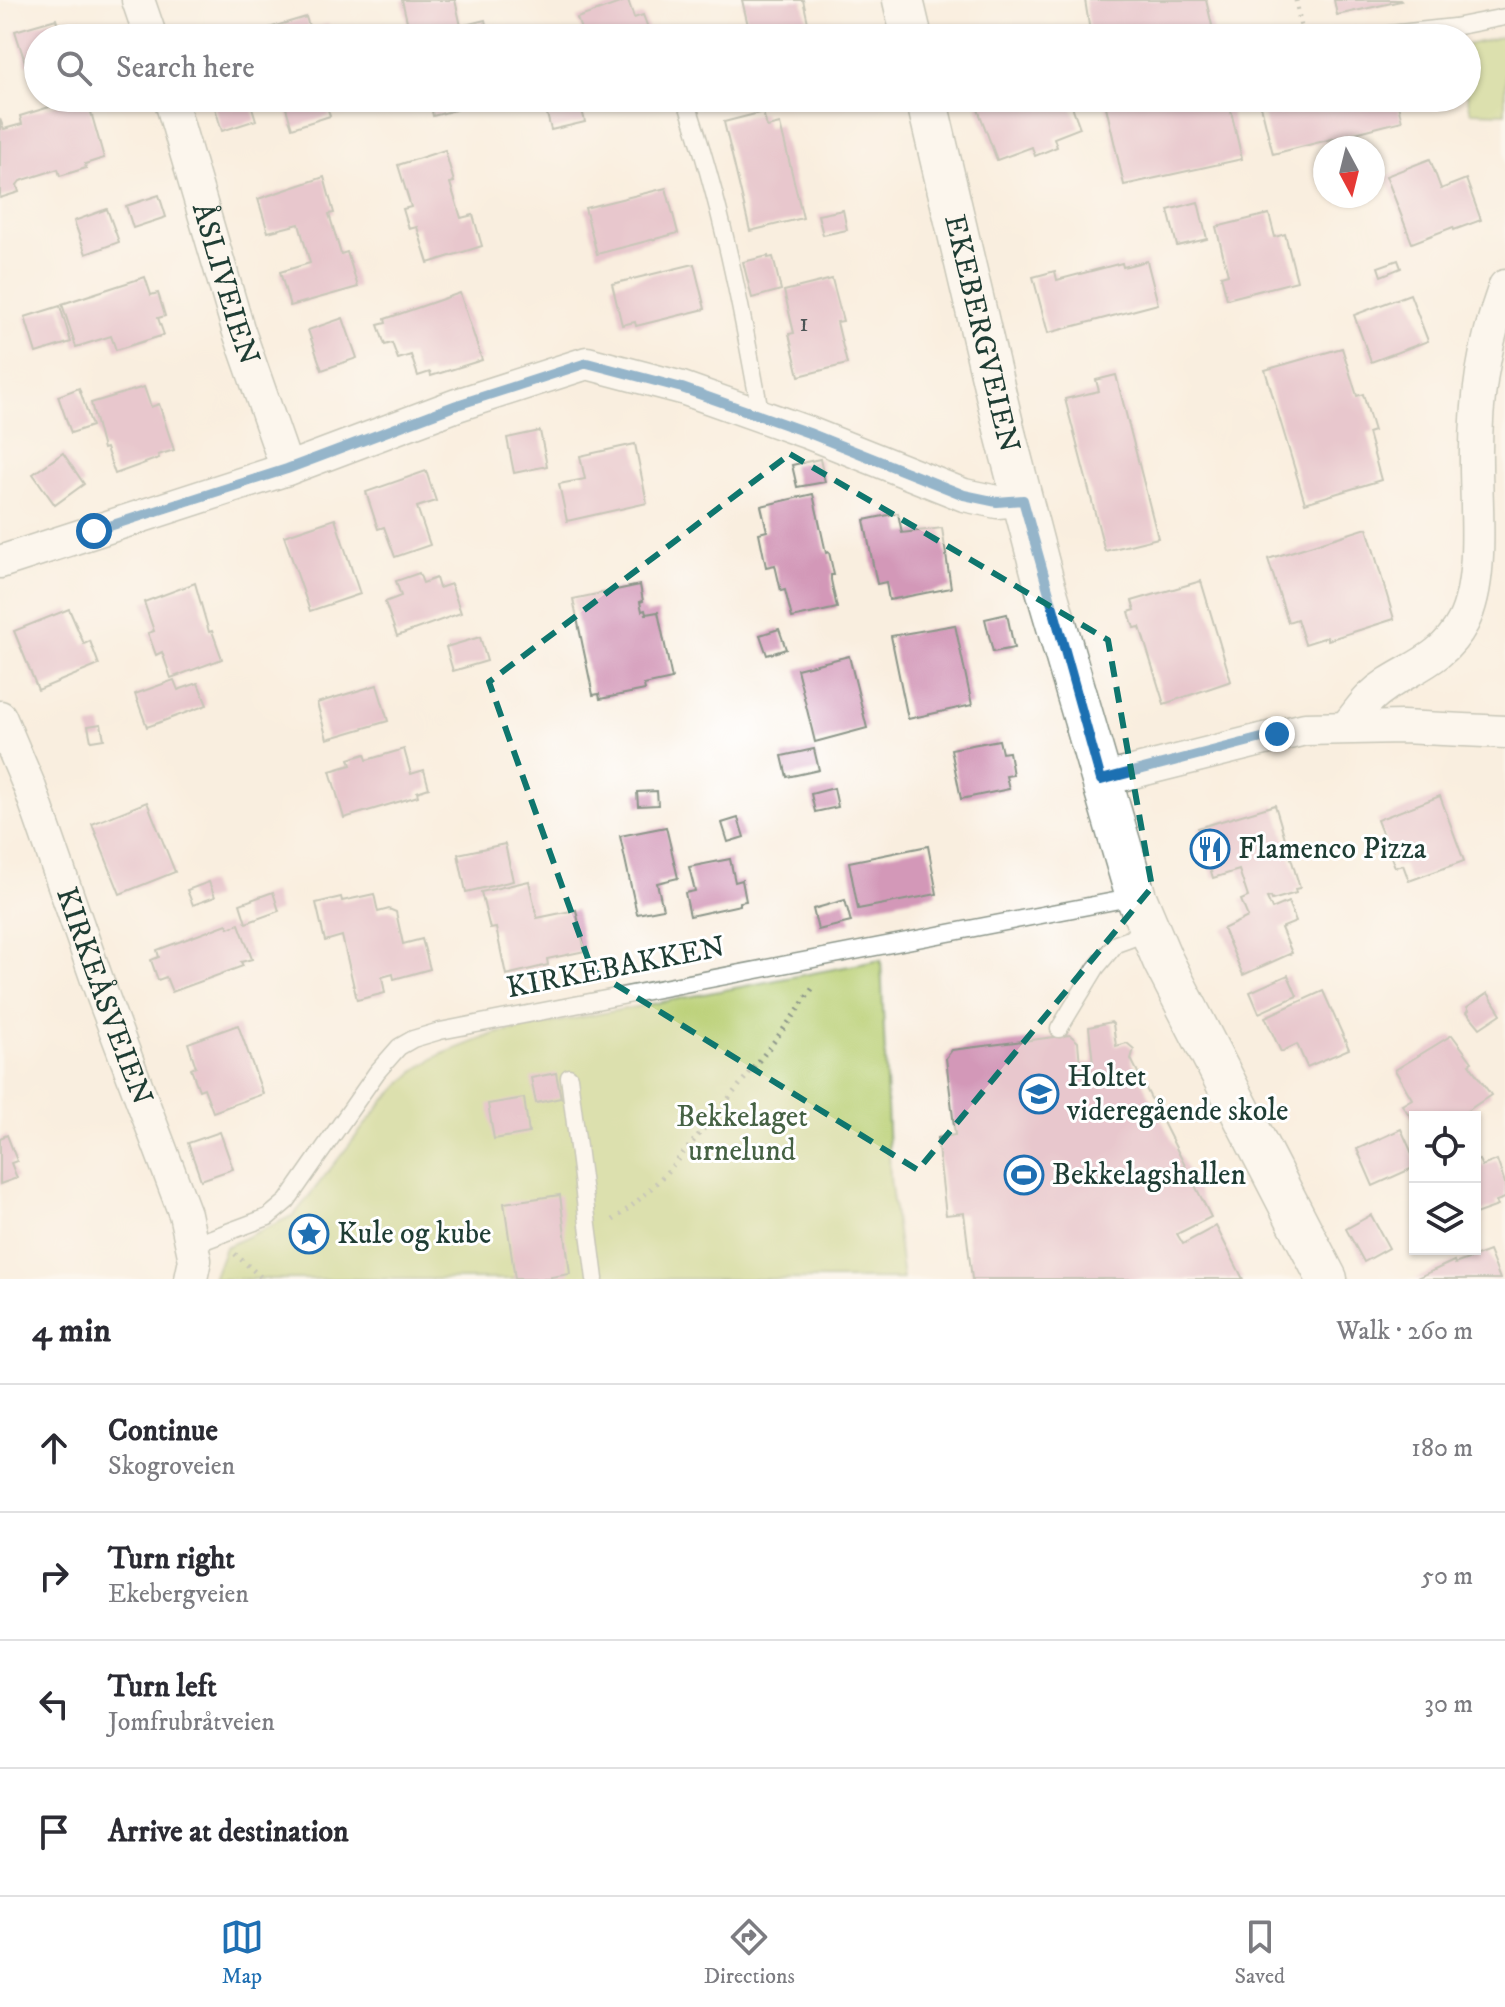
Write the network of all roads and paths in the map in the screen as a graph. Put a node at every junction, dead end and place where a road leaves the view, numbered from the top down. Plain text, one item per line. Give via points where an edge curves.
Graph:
1 (138, 0) edge
2 (903, 0) edge
3 (1296, 0) edge
4 (1505, 17) edge
5 (146, 24) edge
6 (909, 24) edge
7 (1300, 24) edge
8 (1469, 24) edge
9 (174, 112) edge
10 (690, 112) edge
11 (929, 112) edge
12 (1505, 286) edge
13 (761, 417) junction
14 (287, 469) junction
15 (1023, 500) junction
16 (0, 562) edge
17 (0, 717) edge
18 (1347, 726) junction
19 (1505, 732) edge
20 (1101, 780) junction
21 (1143, 914) junction
22 (830, 957) junction
23 (1059, 1029) dead end
24 (569, 1077) dead end
25 (589, 1236) junction
26 (193, 1245) junction
27 (191, 1279) edge
28 (595, 1279) edge
29 (1327, 1279) edge

1 - 5 street
2 - 6 street
3 - 7 path
4 - 8 lane
9 - 14 street, ÅSLIVEIEN via 238,329
10 - 13 lane via 704,151
11 - 15 street, EKEBERGVEIEN
12 - 18 street via 1484,351 1475,567 1463,621 1436,656 1371,697
13 - 14 street via 682,388 587,363
13 - 15 street via 964,495 997,502
14 - 16 street
15 - 20 street, EKEBERGVEIEN
17 - 26 street, KIRKEÅSVEIEN
18 - 19 street
18 - 20 street via 1277,734
20 - 21 street, EKEBERGVEIEN
21 - 22 lane, KIRKEBAKKEN via 974,926
21 - 23 lane via 1096,968
21 - 29 street, EKEBERGVEIEN
22 - 25 path via 794,1016 671,1169 629,1209
22 - 26 lane, KIRKEBAKKEN via 413,1039 377,1072 287,1201 268,1217
24 - 25 lane
25 - 28 lane
26 - 27 street, KIRKEÅSVEIEN

